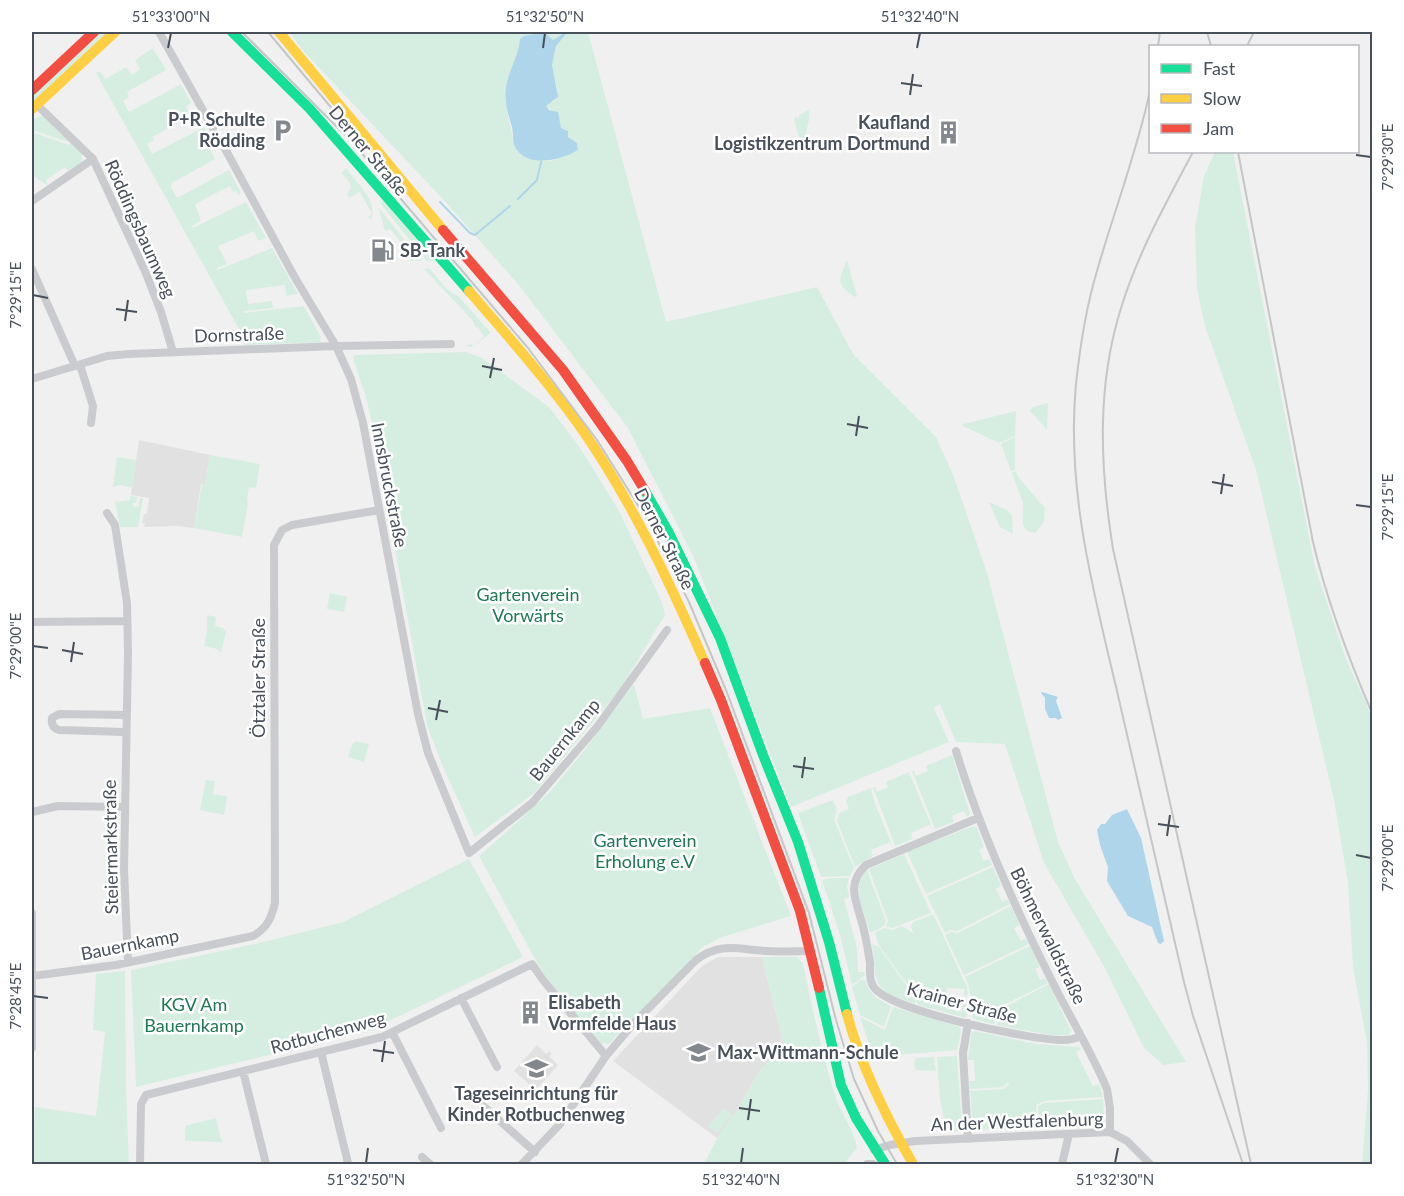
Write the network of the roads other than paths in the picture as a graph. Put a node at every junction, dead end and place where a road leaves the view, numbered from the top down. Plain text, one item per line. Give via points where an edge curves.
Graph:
1 (115, 32) edge
2 (159, 32) edge
3 (232, 32) edge
4 (279, 32) edge
5 (88, 33) edge
6 (32, 90) edge
7 (34, 106) edge
8 (213, 128) dead end
9 (223, 145) dead end
10 (93, 159) junction
11 (32, 201) edge
12 (32, 269) edge
13 (451, 344) dead end
14 (336, 346) junction
15 (173, 351) junction
16 (78, 365) junction
17 (32, 380) edge
18 (91, 423) dead end
19 (379, 510) junction
20 (107, 513) dead end
21 (127, 621) junction
22 (32, 622) edge
23 (667, 630) dead end
24 (126, 715) junction
25 (125, 732) junction
26 (956, 751) dead end
27 (124, 807) junction
28 (32, 812) edge
29 (978, 818) junction
30 (469, 853) joint
31 (32, 913) edge
32 (267, 926) joint
33 (811, 951) junction
34 (128, 962) junction
35 (32, 976) edge
36 (462, 998) junction
37 (968, 1023) junction
38 (392, 1032) junction
39 (1081, 1036) junction
40 (32, 1048) edge
41 (321, 1052) junction
42 (606, 1056) junction
43 (497, 1067) dead end
44 (243, 1071) junction
45 (483, 1106) dead end
46 (441, 1128) dead end
47 (1110, 1132) junction
48 (1069, 1134) junction
49 (968, 1139) junction
50 (900, 1143) junction
51 (874, 1150) junction
52 (535, 1152) junction
53 (422, 1157) dead end
54 (348, 1163) edge
55 (140, 1164) edge
56 (266, 1164) edge
57 (430, 1164) edge
58 (522, 1164) edge
59 (867, 1164) edge
60 (873, 1164) edge
61 (885, 1164) edge
62 (913, 1164) edge
63 (1062, 1164) edge
64 (1150, 1164) edge

1 - 7 main road
2 - 8 street
3 - 33 main road, Derner Straße via 327,128 511,340 565,407 608,470 647,538 707,668 788,874
4 - 50 main road, Derner Straße via 563,370 617,446 668,531 720,638 798,842 857,1047
5 - 6 main road
7 - 10 street, Röddingsbaumweg
9 - 14 street, Innsbruckstraße
10 - 11 street
10 - 15 street, Röddingsbaumweg via 145,271
12 - 16 street
13 - 14 street, Dornstraße
14 - 15 street, Dornstraße
14 - 19 street, Innsbruckstraße via 358,402
15 - 16 street, Dornstraße via 116,355
16 - 17 street, Dornstraße
16 - 18 street via 93,406
19 - 30 street, Innsbruckstraße via 428,753
19 - 32 street, Ötztaler Straße via 292,525 282,530 274,545 275,903
20 - 21 street, Steiermarkstraße via 115,525
21 - 22 street
21 - 24 street, Steiermarkstraße
23 - 30 street, Bauernkamp via 597,728 532,803
24 - 25 street, Steiermarkstraße
24 - 25 street via 58,714 51,722 59,730
25 - 27 street, Steiermarkstraße
26 - 29 street, Böhmerwaldstraße
27 - 28 street via 58,807
27 - 34 street, Steiermarkstraße
29 - 37 street, Krainer Straße via 866,865 857,873 854,884 874,988 902,1005
29 - 39 street, Böhmerwaldstraße via 1009,891
31 - 35 street
32 - 34 street, Bauernkamp via 253,936
33 - 42 street via 723,947 710,950 681,975
33 - 51 main road, Derner Straße via 842,1085
34 - 35 street, Bauernkamp
35 - 40 street
36 - 38 street, Rotbuchenweg
36 - 42 street, Rotbuchenweg via 532,964
36 - 43 street
37 - 39 street, Krainer Straße via 1045,1039 1072,1040
37 - 49 street via 963,1053
38 - 41 street, Rotbuchenweg
38 - 46 street
39 - 47 street, Böhmerwaldstraße via 1107,1089
41 - 44 street, Rotbuchenweg
41 - 54 street
42 - 52 street via 560,1124
44 - 55 street, Rotbuchenweg via 159,1090 142,1098
44 - 56 street
45 - 52 street
47 - 48 street, An der Westfalenburg
47 - 64 street, An der Westfalenburg via 1127,1141
48 - 49 street, An der Westfalenburg
48 - 63 street
49 - 50 street, An der Westfalenburg
50 - 51 street, An der Westfalenburg
50 - 62 main road, Derner Straße
51 - 61 main road, Derner Straße
52 - 58 street
53 - 57 street
59 - 60 street

